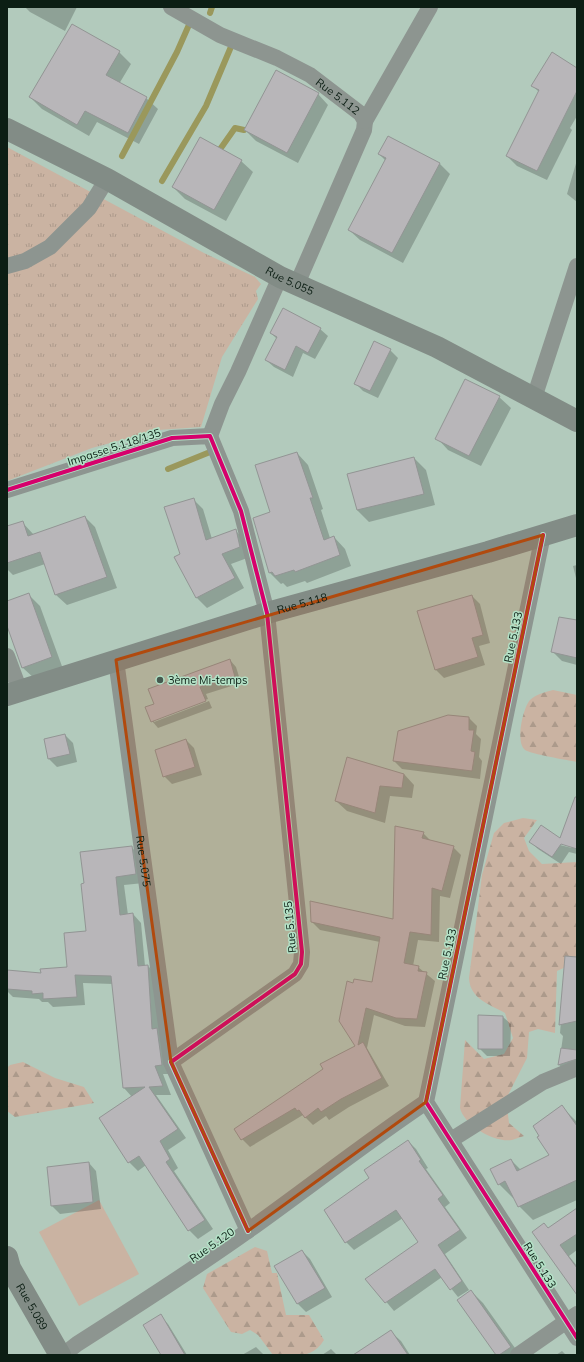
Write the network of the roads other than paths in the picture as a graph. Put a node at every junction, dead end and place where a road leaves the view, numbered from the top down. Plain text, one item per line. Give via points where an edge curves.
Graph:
1 (171, 7) edge
2 (430, 7) edge
3 (364, 121) junction
4 (7, 129) edge
5 (107, 179) junction
6 (7, 266) edge
7 (577, 266) edge
8 (289, 280) junction
9 (534, 398) junction
10 (577, 421) edge
11 (210, 436) junction
12 (7, 490) edge
13 (577, 525) edge
14 (543, 535) junction
15 (267, 613) junction
16 (7, 656) edge
17 (116, 660) junction
18 (13, 693) edge
19 (171, 1062) junction
20 (577, 1068) edge
21 (426, 1102) junction
22 (451, 1140) junction
23 (248, 1231) junction
24 (7, 1257) edge
25 (571, 1318) edge
26 (577, 1338) edge
27 (60, 1355) edge
28 (64, 1355) edge
29 (518, 1355) edge

1 - 3 street, Rue 5.112 via 220,35 277,58 310,75 361,114
2 - 3 street
3 - 8 street, Rue 5.112 via 364,130
4 - 5 street, Rue 5.055
5 - 6 street via 89,208 50,247 25,261
5 - 8 street, Rue 5.055
7 - 9 street
8 - 9 street, Rue 5.055 via 437,347
8 - 11 street, Rue 5.112 via 238,372
9 - 10 street, Rue 5.055
11 - 12 street, Impasse 5.118/135 via 172,438
11 - 15 street via 241,511
13 - 14 street, Rue 5.118
14 - 15 street, Rue 5.118
14 - 21 street, Rue 5.133
15 - 17 street, Rue 5.118
15 - 19 street, Rue 5.135 via 302,952 301,964 295,974
16 - 18 street
17 - 18 street, Rue 5.118
17 - 19 street, Rue 5.075
19 - 23 street
20 - 22 street via 543,1082
21 - 22 street, Rue 5.133
21 - 23 street, Rue 5.120
22 - 25 street, Rue 5.133
23 - 28 street, Rue 5.120
24 - 27 street, Rue 5.089 via 10,1268
25 - 26 street, Rue 5.133
25 - 29 street

